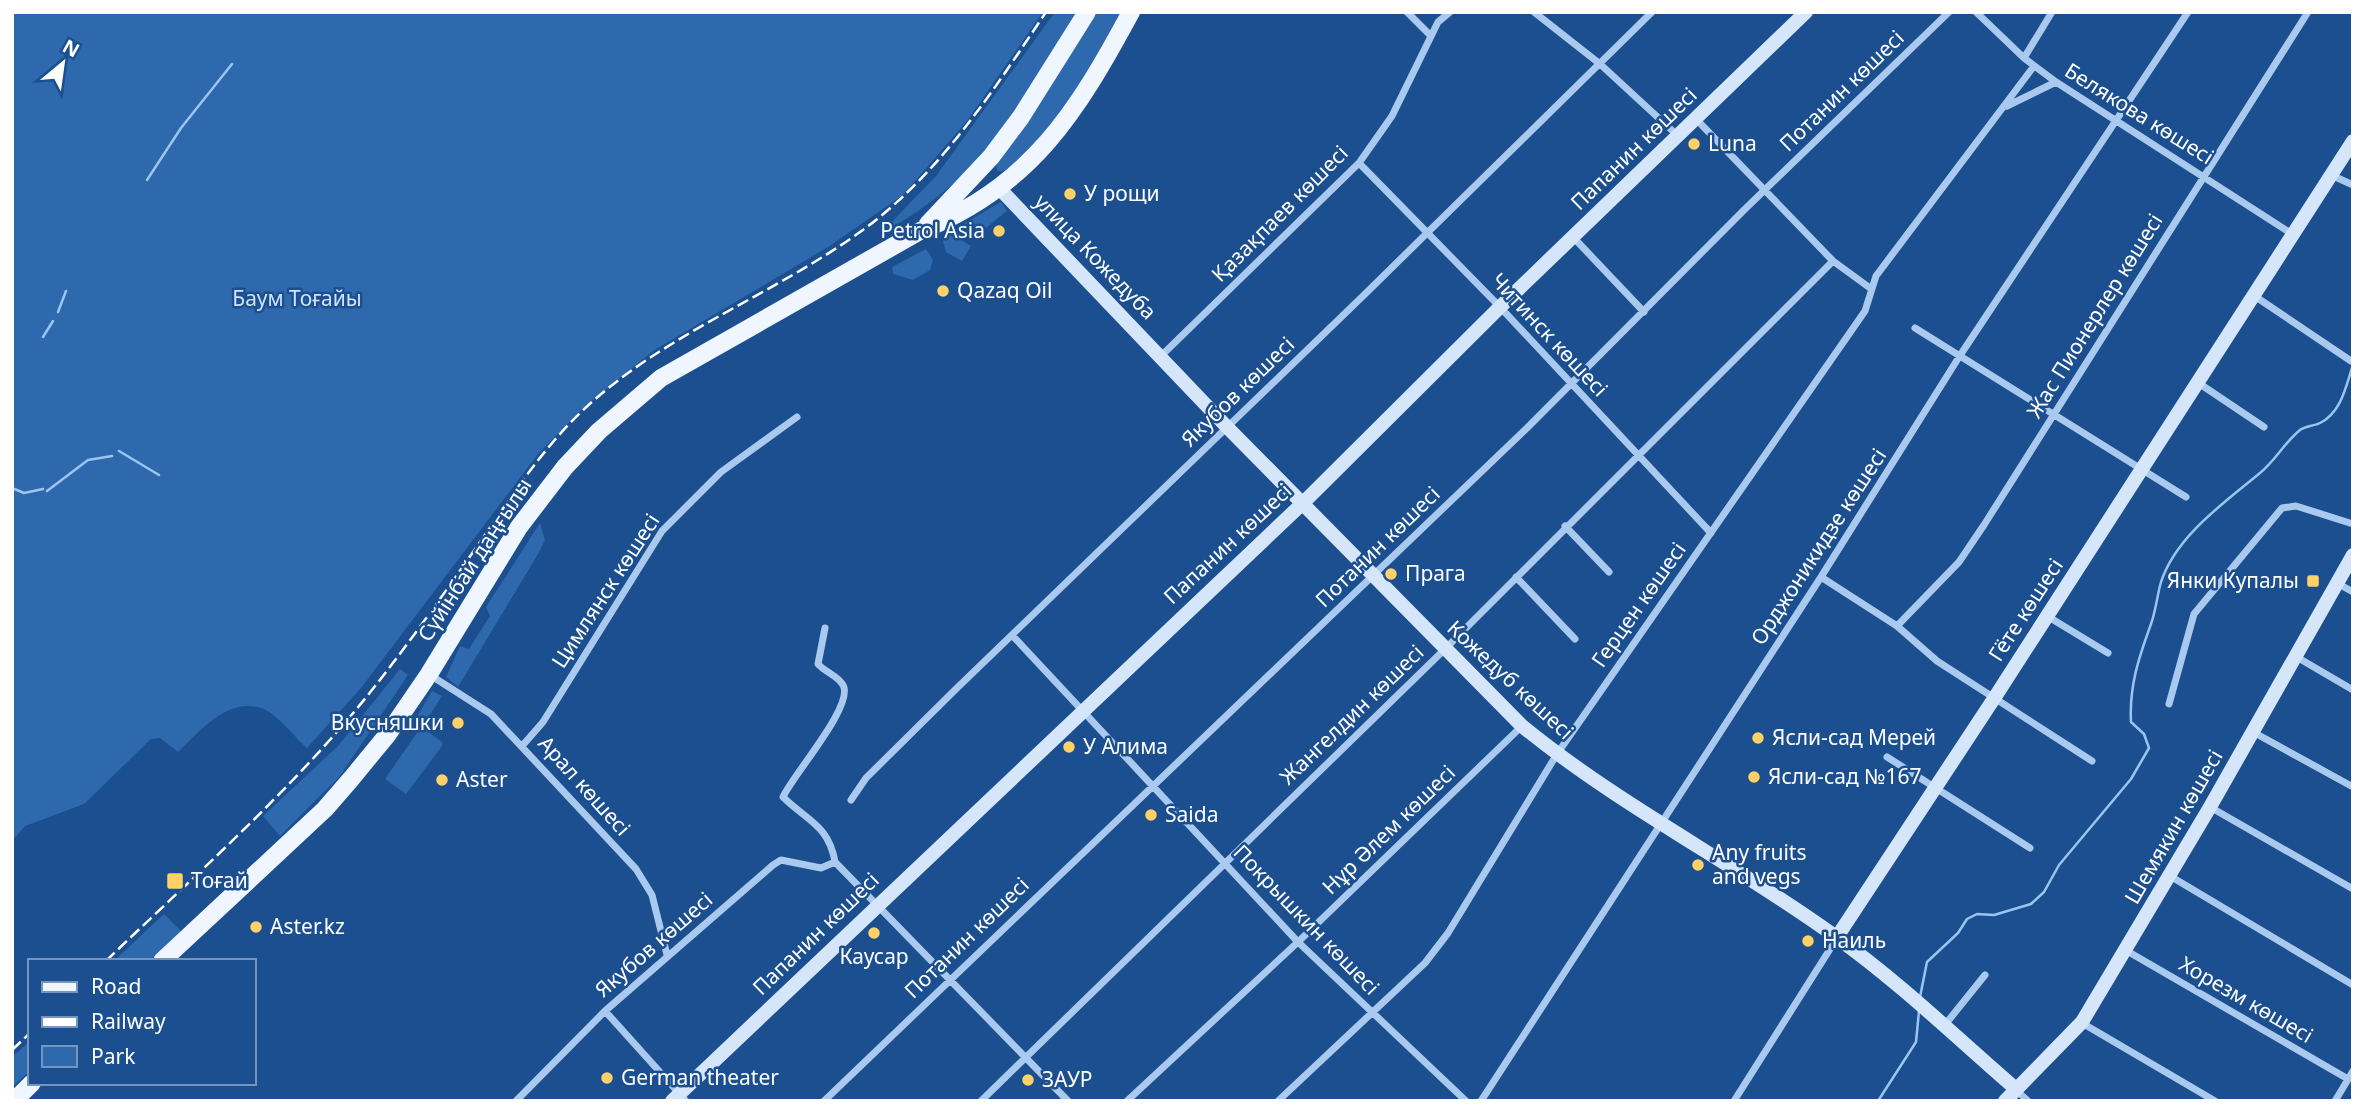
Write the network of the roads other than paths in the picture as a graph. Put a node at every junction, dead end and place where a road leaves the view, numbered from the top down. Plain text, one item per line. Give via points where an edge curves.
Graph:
1 (1087, 12) edge
2 (1131, 12) edge
3 (1407, 12) edge
4 (1450, 12) edge
5 (1534, 12) edge
6 (1652, 12) edge
7 (1806, 12) edge
8 (1949, 12) edge
9 (1976, 12) edge
10 (2052, 12) edge
11 (2188, 12) edge
12 (2308, 12) edge
13 (1431, 36) junction
14 (2024, 58) junction
15 (1600, 64) junction
16 (2034, 66) junction
17 (2056, 82) junction
18 (2004, 108) junction
19 (1696, 119) junction
20 (2117, 122) junction
21 (1677, 135) junction
22 (2353, 141) edge
23 (1359, 163) junction
24 (2204, 175) junction
25 (2330, 175) junction
26 (2353, 185) edge
27 (998, 187) junction
28 (1765, 190) junction
29 (920, 232) junction
30 (1426, 232) junction
31 (2292, 234) junction
32 (1572, 237) junction
33 (1833, 261) junction
34 (1870, 288) junction
35 (2253, 295) junction
36 (1500, 307) junction
37 (1644, 312) junction
38 (1915, 328) dead end
39 (1161, 356) junction
40 (1959, 358) junction
41 (2351, 360) dead end
42 (2197, 382) junction
43 (1570, 384) junction
44 (2052, 415) junction
45 (797, 417) dead end
46 (1227, 426) junction
47 (2264, 427) dead end
48 (1636, 454) junction
49 (2141, 469) junction
50 (2186, 498) dead end
51 (1304, 502) junction
52 (2353, 524) edge
53 (1565, 526) junction
54 (1711, 533) junction
55 (2353, 555) edge
56 (1609, 572) dead end
57 (1373, 575) junction
58 (1516, 577) junction
59 (1821, 577) junction
60 (2336, 583) junction
61 (2353, 592) edge
62 (2047, 616) junction
63 (1897, 626) junction
64 (825, 628) dead end
65 (1012, 635) junction
66 (1575, 639) dead end
67 (1445, 649) junction
68 (2108, 653) dead end
69 (2294, 656) junction
70 (429, 674) junction
71 (2353, 690) edge
72 (1995, 697) junction
73 (2169, 704) dead end
74 (1081, 710) junction
75 (1522, 726) junction
76 (2252, 732) junction
77 (523, 745) junction
78 (1557, 754) junction
79 (1888, 757) dead end
80 (2092, 761) dead end
81 (1153, 787) junction
82 (2353, 787) edge
83 (1936, 788) junction
84 (851, 800) dead end
85 (2210, 807) junction
86 (1660, 825) junction
87 (2030, 848) dead end
88 (835, 862) junction
89 (1226, 863) junction
90 (2170, 876) junction
91 (2353, 889) edge
92 (877, 905) junction
93 (1837, 937) junction
94 (1298, 942) junction
95 (2126, 951) junction
96 (667, 955) junction
97 (164, 959) edge
98 (1985, 975) dead end
99 (951, 979) junction
100 (2353, 985) edge
101 (605, 1012) junction
102 (1370, 1012) junction
103 (2082, 1022) junction
104 (1944, 1027) junction
105 (1026, 1058) junction
106 (2353, 1071) edge
107 (2348, 1079) junction
108 (30, 1085) edge
109 (2015, 1089) junction
110 (679, 1098) edge
111 (14, 1101) edge
112 (516, 1101) edge
113 (824, 1101) edge
114 (981, 1101) edge
115 (1069, 1101) edge
116 (1127, 1101) edge
117 (1278, 1101) edge
118 (1466, 1101) edge
119 (1481, 1101) edge
120 (1734, 1101) edge
121 (2005, 1101) edge
122 (2028, 1101) edge
123 (2215, 1101) edge
124 (2335, 1101) edge

1 - 29 main road, Сүйінбай даңғылы via 991,157
2 - 27 main road, Сүйінбай даңғылы via 1078,106 1055,137
3 - 13 street
4 - 13 street, Қазақпаев көшесі
5 - 15 street
6 - 15 street, Якубов көшесі
7 - 19 street, Папанин көшесі
8 - 28 street, Потанин көшесі
9 - 14 street, Белякова көшесі
10 - 14 street
11 - 20 street, Орджоникидзе көшесі
12 - 24 street, Жас Пионерлер көшесі
13 - 23 street, Қазақпаев көшесі via 1392,116
14 - 16 street, Белякова көшесі
15 - 21 street
15 - 30 street, Якубов көшесі
16 - 17 street, Белякова көшесі
16 - 18 street, Герцен көшесі
17 - 18 street
17 - 20 street, Белякова көшесі
18 - 34 street, Герцен көшесі
19 - 21 street, Папанин көшесі
19 - 28 street
20 - 24 street, Белякова көшесі
20 - 40 street, Орджоникидзе көшесі
21 - 32 street, Папанин көшесі
22 - 25 street, Гёте көшесі
23 - 30 street, Читинск көшесі
23 - 39 street, Қазақпаев көшесі
24 - 31 street, Белякова көшесі
24 - 44 street, Жас Пионерлер көшесі
25 - 26 street
25 - 31 street, Гёте көшесі
27 - 29 main road, Сүйінбай даңғылы
27 - 39 street, улица Кожедуба
28 - 33 street
28 - 37 street, Потанин көшесі
29 - 70 main road, Сүйінбай даңғылы via 661,378 634,398 565,467 519,527
30 - 36 street, Читинск көшесі
30 - 46 street, Якубов көшесі
31 - 35 street, Гёте көшесі
32 - 36 street, Папанин көшесі
32 - 37 street
33 - 34 street
33 - 48 street, Жангелдин көшесі
34 - 54 street, Герцен көшесі via 1865,311
35 - 41 street
35 - 42 street, Гёте көшесі
36 - 43 street, Читинск көшесі
36 - 51 street, Папанин көшесі
37 - 43 street, Потанин көшесі
38 - 40 street
39 - 46 street, Кожедуб көшесі
40 - 44 street
40 - 59 street, Орджоникидзе көшесі
42 - 47 street
42 - 49 street, Гёте көшесі
43 - 48 street, Читинск көшесі
43 - 57 street, Потанин көшесі
44 - 49 street
44 - 63 street, Жас Пионерлер көшесі via 1959,562
45 - 77 street, Цимлянск көшесі via 721,472 662,531 543,722
46 - 51 street, Кожедуб көшесі
46 - 65 street, Якубов көшесі
48 - 53 street, Жангелдин көшесі
48 - 54 street, Читинск көшесі
49 - 50 street
49 - 62 street, Гёте көшесі
51 - 57 street, Кожедуб көшесі
51 - 74 street, Папанин көшесі
52 - 73 street via 2296,506 2282,508 2194,614
53 - 56 street
53 - 58 street, Жангелдин көшесі
54 - 78 street, Герцен көшесі
55 - 60 street, Шемякин көшесі
57 - 67 street, Кожедуб көшесі
57 - 81 street, Потанин көшесі
58 - 66 street
58 - 67 street, Жангелдин көшесі
59 - 63 street
59 - 86 street, Орджоникидзе көшесі
60 - 61 street
60 - 69 street, Шемякин көшесі
62 - 68 street
62 - 72 street, Гёте көшесі
63 - 72 street via 1937,661
64 - 88 street via 818,664 841,682 845,695 834,721 783,797 814,821 832,844
65 - 74 street, Покрышкин көшесі
65 - 84 street, Якубов көшесі via 866,778
67 - 75 street, Кожедуб көшесі
67 - 89 street, Жангелдин көшесі
69 - 71 street
69 - 76 street, Шемякин көшесі
70 - 77 street, Арал көшесі via 492,714
70 - 97 main road, Сүйінбай даңғылы via 388,734 325,809
72 - 80 street
72 - 83 street, Гёте көшесі
74 - 81 street, Покрышкин көшесі
74 - 92 street, Папанин көшесі
75 - 78 street, Кожедуб көшесі
75 - 94 street, Нұр Әлем көшесі
76 - 82 street
76 - 85 street, Шемякин көшесі
77 - 96 street, Арал көшесі via 636,869 652,895
78 - 86 street, Кожедуб көшесі
78 - 102 street, Герцен көшесі via 1448,933 1424,963
79 - 83 street
81 - 89 street, Покрышкин көшесі
81 - 99 street, Потанин көшесі
83 - 87 street
83 - 93 street, Гёте көшесі
85 - 90 street, Шемякин көшесі
85 - 91 street
86 - 93 street, Кожедуб көшесі
86 - 119 street, Орджоникидзе көшесі
88 - 92 street
88 - 96 street, Якубов көшесі via 821,868 781,860
89 - 94 street, Покрышкин көшесі
89 - 105 street, Жангелдин көшесі
90 - 95 street, Шемякин көшесі
90 - 100 street
92 - 99 street
92 - 110 street, Папанин көшесі
93 - 104 street, Кожедуб көшесі
93 - 120 street, Гёте көшесі
94 - 102 street, Покрышкин көшесі
94 - 116 street, Нұр Әлем көшесі
95 - 103 street, Шемякин көшесі
95 - 107 street, Хорезм көшесі
96 - 101 street, Якубов көшесі
98 - 104 street
99 - 105 street
99 - 113 street, Потанин көшесі
101 - 110 street
101 - 112 street, Якубов көшесі
102 - 117 street, Герцен көшесі
102 - 118 street, Покрышкин көшесі
103 - 109 street, Шемякин көшесі
103 - 123 street
104 - 109 street
105 - 114 street, Жангелдин көшесі
105 - 115 street
106 - 107 street
107 - 124 street
108 - 111 main road
109 - 121 street, Шемякин көшесі
109 - 122 street

